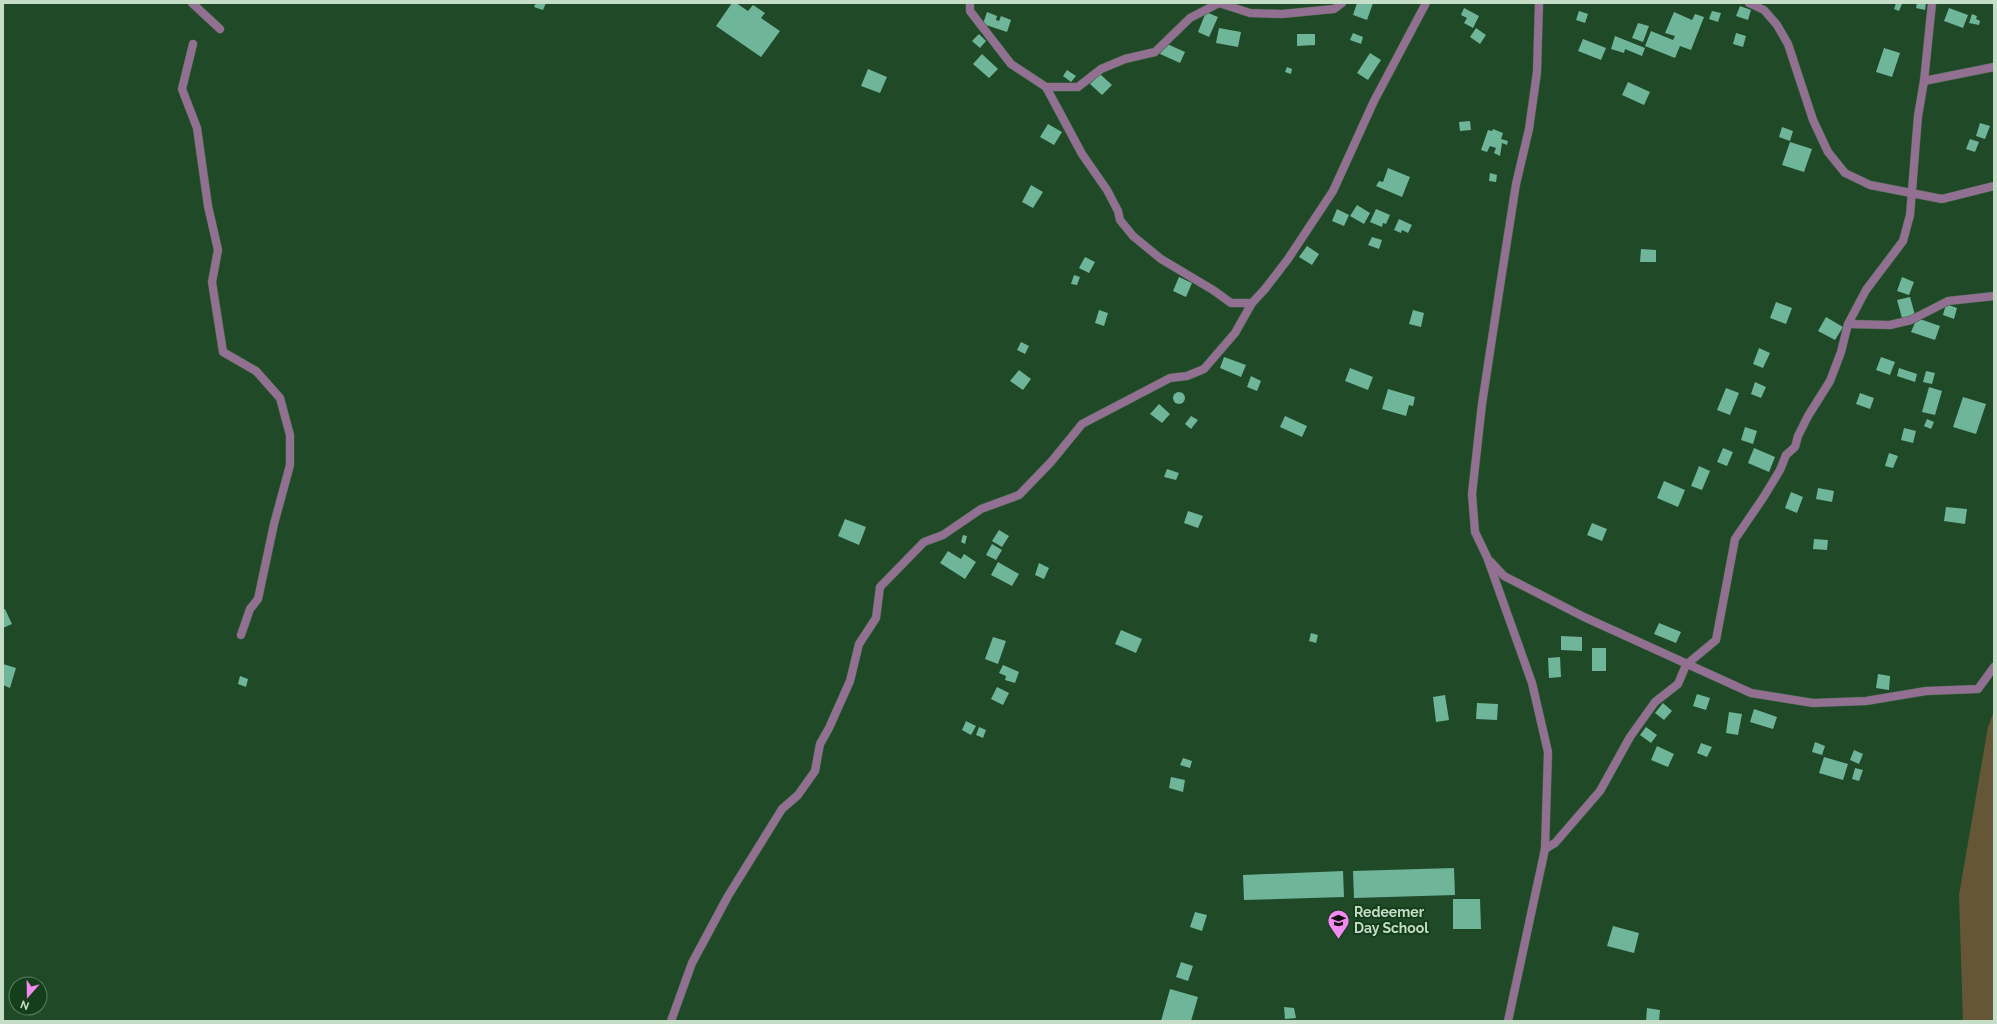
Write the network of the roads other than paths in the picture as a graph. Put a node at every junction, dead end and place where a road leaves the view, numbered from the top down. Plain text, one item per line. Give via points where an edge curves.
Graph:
1 (192, 3) edge
2 (970, 3) edge
3 (1342, 3) edge
4 (1426, 3) edge
5 (1540, 3) edge
6 (1749, 3) edge
7 (1932, 3) edge
8 (220, 29) dead end
9 (193, 44) dead end
10 (1994, 67) edge
11 (1924, 81) junction
12 (1046, 87) junction
13 (1994, 186) edge
14 (1911, 193) junction
15 (1994, 296) edge
16 (1252, 303) junction
17 (1848, 324) junction
18 (1487, 557) junction
19 (241, 635) dead end
20 (1686, 665) junction
21 (1994, 667) edge
22 (1545, 849) junction
23 (671, 1021) edge
24 (1508, 1021) edge

1 - 8 street
2 - 12 street via 970,12 1011,64
3 - 12 street via 1334,9 1282,14 1250,13 1219,3 1190,18 1155,52 1101,69 1078,87
4 - 16 street via 1374,101 1333,191 1288,259
5 - 18 street via 1537,72 1500,286 1482,404 1472,494 1475,532
6 - 14 street via 1764,10 1788,44 1813,120 1828,152 1844,173 1870,185
7 - 11 street
9 - 19 street via 182,89 197,128 208,206 218,250 212,282 223,352 256,371 280,398 290,434 290,465 258,599 250,609
10 - 11 street
11 - 14 street
12 - 16 street via 1082,154 1107,190 1120,220 1132,236 1161,259 1231,303
13 - 14 street via 1942,199
14 - 17 street via 1910,215 1903,241 1866,290
15 - 17 street via 1948,301 1911,320 1890,325
16 - 23 street via 1235,333 1204,369 1187,376 1170,378 1082,424 1051,462 1019,495 981,509 944,535 924,542 880,587 876,618 859,644 850,681 820,744 814,771 798,795 782,809 728,896 692,963
17 - 20 street via 1830,381 1808,416 1798,436 1796,447 1786,455 1780,470 1735,539 1716,640
18 - 20 street via 1504,576
18 - 22 street via 1532,683 1548,752
20 - 21 street via 1751,694 1813,703 1866,701 1926,691 1978,689
20 - 22 street via 1678,684 1655,702 1630,736 1600,791 1555,843
22 - 24 street

